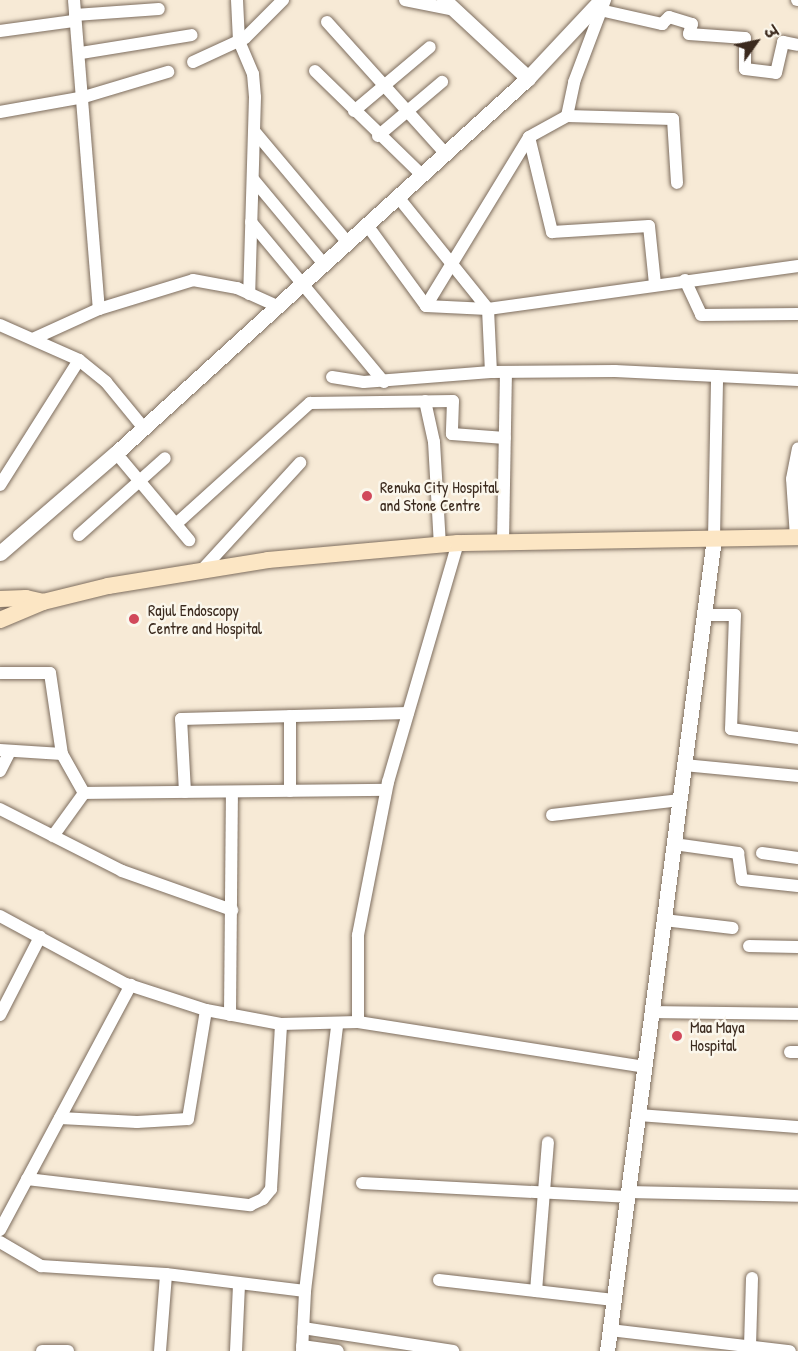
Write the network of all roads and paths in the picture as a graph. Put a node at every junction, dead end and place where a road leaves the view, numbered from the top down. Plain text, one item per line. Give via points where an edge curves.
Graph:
1 (74, 0) edge
2 (237, 0) edge
3 (283, 0) edge
4 (405, 0) edge
5 (602, 4) edge
6 (449, 5) edge
7 (159, 9) dead end
8 (74, 18) junction
9 (327, 22) dead end
10 (0, 31) edge
11 (192, 35) dead end
12 (239, 40) junction
13 (798, 45) edge
14 (430, 47) dead end
15 (81, 53) junction
16 (193, 62) dead end
17 (315, 71) dead end
18 (168, 72) dead end
19 (528, 78) junction
20 (442, 82) dead end
21 (383, 86) junction
22 (84, 97) junction
23 (354, 111) junction
24 (0, 112) edge
25 (406, 112) junction
26 (567, 116) junction
27 (255, 132) junction
28 (378, 136) junction
29 (529, 137) junction
30 (445, 153) junction
31 (421, 174) junction
32 (253, 179) junction
33 (676, 183) dead end
34 (398, 196) junction
35 (251, 222) junction
36 (367, 225) junction
37 (348, 243) junction
38 (323, 263) junction
39 (452, 264) junction
40 (798, 266) edge
41 (685, 280) junction
42 (301, 283) junction
43 (655, 284) junction
44 (249, 294) junction
45 (275, 306) junction
46 (426, 306) junction
47 (99, 309) junction
48 (488, 309) junction
49 (798, 314) edge
50 (0, 325) edge
51 (35, 338) junction
52 (80, 360) junction
53 (491, 372) junction
54 (506, 372) junction
55 (717, 376) junction
56 (332, 377) dead end
57 (798, 380) edge
58 (384, 382) junction
59 (425, 401) junction
60 (143, 427) junction
61 (505, 438) junction
62 (797, 452) edge
63 (116, 453) junction
64 (165, 458) dead end
65 (300, 463) dead end
66 (139, 481) junction
67 (0, 485) edge
68 (176, 524) junction
69 (80, 535) dead end
70 (797, 537) edge
71 (714, 538) junction
72 (189, 540) dead end
73 (503, 542) junction
74 (458, 543) junction
75 (440, 544) junction
76 (2, 549) edge
77 (201, 571) junction
78 (0, 599) edge
79 (43, 602) junction
80 (704, 615) junction
81 (0, 620) edge
82 (0, 673) edge
83 (408, 713) junction
84 (290, 716) junction
85 (798, 738) edge
86 (5, 750) edge
87 (62, 754) junction
88 (684, 765) junction
89 (0, 771) edge
90 (798, 776) edge
91 (386, 790) junction
92 (290, 791) junction
93 (185, 792) junction
94 (232, 792) junction
95 (84, 793) junction
96 (680, 800) junction
97 (0, 809) edge
98 (552, 815) dead end
99 (53, 836) junction
100 (674, 844) junction
101 (762, 853) dead end
102 (798, 858) edge
103 (798, 886) edge
104 (232, 910) junction
105 (0, 916) edge
106 (664, 920) junction
107 (733, 928) dead end
108 (40, 937) junction
109 (749, 946) dead end
110 (798, 947) edge
111 (132, 985) junction
112 (206, 1010) junction
113 (654, 1012) junction
114 (798, 1014) edge
115 (0, 1015) edge
116 (230, 1015) junction
117 (358, 1022) junction
118 (281, 1024) junction
119 (337, 1025) junction
120 (645, 1067) junction
121 (638, 1115) junction
122 (60, 1118) junction
123 (798, 1127) edge
124 (548, 1142) dead end
125 (27, 1179) junction
126 (362, 1183) dead end
127 (544, 1193) junction
128 (628, 1195) junction
129 (798, 1196) edge
130 (0, 1230) edge
131 (0, 1242) edge
132 (166, 1274) junction
133 (752, 1278) dead end
134 (439, 1280) dead end
135 (238, 1286) junction
136 (305, 1291) junction
137 (536, 1291) junction
138 (614, 1300) junction
139 (303, 1328) junction
140 (610, 1330) junction
141 (750, 1346) junction
142 (302, 1348) edge
143 (42, 1351) edge
144 (68, 1351) edge
145 (160, 1351) edge
146 (236, 1351) edge
147 (338, 1351) edge
148 (453, 1351) edge
149 (607, 1351) edge
150 (790, 1351) edge

1 - 8 street
2 - 12 street
3 - 12 street
4 - 6 street
5 - 13 street via 662,24 669,17 692,24 689,34 746,38 745,69 776,73 783,42
5 - 19 street
5 - 26 street via 574,81
6 - 19 street
7 - 8 street
8 - 10 street
8 - 15 street
9 - 21 street
11 - 15 street
12 - 16 street
12 - 27 street via 253,74
14 - 21 street
15 - 22 street
17 - 23 street
18 - 22 street
19 - 30 street
20 - 25 street
21 - 23 street
21 - 25 street
22 - 24 street
22 - 47 street
23 - 28 street
25 - 28 street
25 - 30 street
26 - 29 street
26 - 33 street via 673,119
27 - 32 street
27 - 37 street
28 - 31 street
29 - 39 street
29 - 43 street via 552,232 649,226
30 - 31 street
31 - 34 street
32 - 35 street
32 - 38 street
34 - 36 street
34 - 39 street
35 - 42 street
35 - 44 street
36 - 37 street
36 - 46 street
37 - 38 street
38 - 42 street
39 - 46 street
39 - 48 street
40 - 41 street
41 - 43 street
41 - 49 street via 701,315
42 - 45 street
42 - 58 street
43 - 48 street
44 - 45 street
44 - 47 street via 216,282 193,280
45 - 60 street
46 - 48 street
47 - 51 street
48 - 53 street
50 - 51 street
51 - 52 street
52 - 60 street via 106,382
52 - 67 street
53 - 54 street
53 - 58 street
54 - 55 street
54 - 61 street
55 - 57 street
55 - 71 street
56 - 58 street
59 - 61 street via 453,401 452,434
59 - 68 street via 310,403
59 - 75 street via 434,442
60 - 63 street
61 - 73 street
62 - 70 street via 792,479
63 - 66 street
63 - 76 street
64 - 66 street
65 - 77 street
66 - 68 street
66 - 69 street
68 - 72 street
70 - 71 main road
71 - 73 main road
71 - 80 street
73 - 74 main road
74 - 75 main road
74 - 83 street
75 - 77 main road via 268,560
77 - 79 main road via 108,586
78 - 79 main road
79 - 81 main road
80 - 85 street via 735,615 731,729
80 - 88 street
82 - 87 street via 50,674
83 - 84 street
83 - 91 street
84 - 92 street
84 - 93 street via 181,719
86 - 87 street
86 - 89 street
87 - 95 street
88 - 90 street
88 - 96 street
91 - 92 street
91 - 117 street via 358,935
92 - 94 street
93 - 94 street
93 - 95 street
94 - 104 street
95 - 99 street
96 - 98 street
96 - 100 street
97 - 99 street
99 - 104 street via 122,871
100 - 103 street via 738,853 742,880
100 - 106 street
101 - 102 street
104 - 116 street
105 - 108 street
106 - 107 street
106 - 113 street
108 - 111 street
108 - 115 street
109 - 110 street
111 - 112 street
111 - 122 street
112 - 116 street
112 - 122 street via 188,1119 137,1122
113 - 114 street
113 - 120 street
116 - 118 street
117 - 119 street
117 - 120 street
118 - 119 street
118 - 125 street via 271,1189 263,1199 250,1205
119 - 136 street
120 - 121 street
121 - 123 street
121 - 128 street
122 - 125 street
124 - 127 street
125 - 130 street
126 - 127 street
127 - 128 street
127 - 137 street
128 - 129 street
128 - 138 street
131 - 132 street via 41,1266
132 - 135 street
132 - 145 street
133 - 141 street
134 - 137 street
135 - 136 street
135 - 146 street
136 - 139 street
137 - 138 street
138 - 140 street
139 - 142 street
139 - 148 street
140 - 141 street
140 - 149 street
141 - 150 street
142 - 147 street
143 - 144 street

